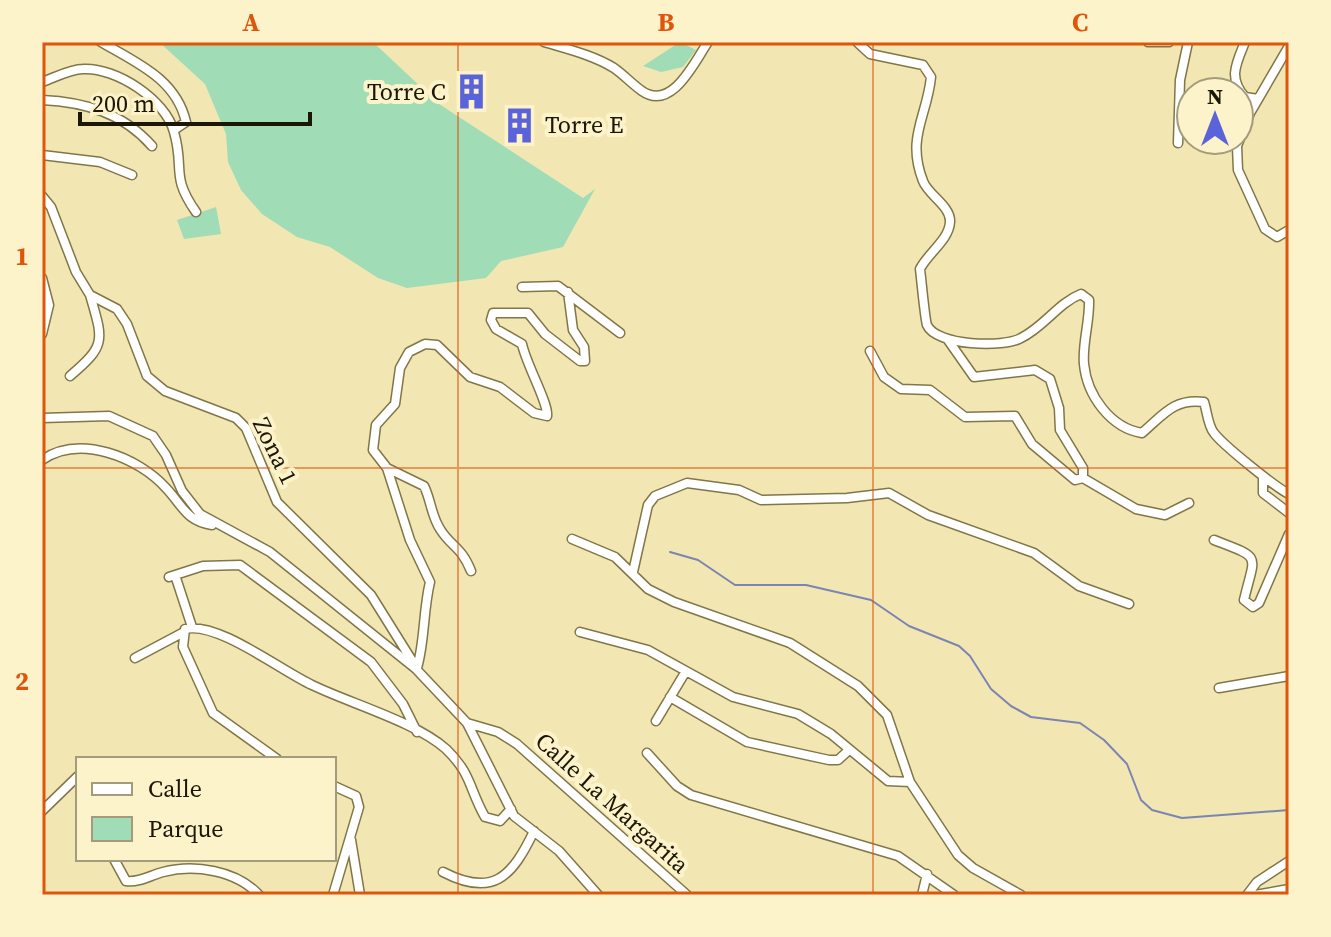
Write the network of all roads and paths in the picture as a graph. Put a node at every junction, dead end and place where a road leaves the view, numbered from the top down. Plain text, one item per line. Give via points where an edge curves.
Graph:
1 (101, 42) edge
2 (544, 42) edge
3 (708, 42) edge
4 (857, 42) edge
5 (1148, 42) edge
6 (1169, 42) edge
7 (1188, 42) edge
8 (1245, 42) edge
9 (1289, 46) edge
10 (1181, 76) edge
11 (42, 82) edge
12 (1258, 99) junction
13 (42, 100) edge
14 (174, 130) junction
15 (152, 146) dead end
16 (42, 155) edge
17 (132, 175) dead end
18 (42, 196) edge
19 (196, 212) dead end
20 (1289, 230) edge
21 (42, 278) edge
22 (522, 287) dead end
23 (568, 292) junction
24 (90, 295) junction
25 (620, 333) dead end
26 (42, 334) edge
27 (948, 340) junction
28 (870, 351) dead end
29 (70, 376) dead end
30 (42, 418) edge
31 (42, 460) edge
32 (387, 468) junction
33 (1263, 477) junction
34 (1083, 478) junction
35 (1289, 494) edge
36 (1189, 503) dead end
37 (1289, 513) edge
38 (217, 526) junction
39 (1289, 534) edge
40 (572, 539) dead end
41 (1214, 540) dead end
42 (471, 571) dead end
43 (633, 572) junction
44 (1129, 604) dead end
45 (188, 630) junction
46 (580, 632) dead end
47 (135, 658) dead end
48 (416, 669) junction
49 (686, 671) junction
50 (1289, 676) edge
51 (1219, 688) dead end
52 (670, 697) junction
53 (656, 721) dead end
54 (467, 723) junction
55 (417, 732) junction
56 (849, 750) junction
57 (647, 753) dead end
58 (274, 757) edge
59 (76, 778) edge
60 (910, 782) junction
61 (336, 787) edge
62 (511, 809) junction
63 (42, 811) edge
64 (534, 831) junction
65 (351, 836) junction
66 (115, 861) edge
67 (1289, 861) edge
68 (443, 872) dead end
69 (927, 874) junction
70 (1289, 889) edge
71 (259, 895) edge
72 (333, 895) edge
73 (360, 895) edge
74 (598, 895) edge
75 (687, 895) edge
76 (922, 895) edge
77 (954, 895) edge
78 (1021, 895) edge
79 (1247, 895) edge
80 (1255, 895) edge

1 - 14 street via 157,74 181,103 186,122
2 - 3 street via 610,65 643,92 657,96 681,83
4 - 27 street via 870,54 923,65 931,77 917,122 916,154 923,182 947,210 950,222 924,261 921,277 927,324
5 - 6 street
7 - 10 street
8 - 12 street via 1233,69 1236,87 1245,97
9 - 12 street
11 - 14 street via 81,69 116,78 142,90
12 - 20 street via 1237,146 1238,170 1265,229 1277,237
13 - 15 street via 93,107 136,128
14 - 19 street via 180,189
16 - 17 street via 100,162
18 - 24 street, Zona 1
21 - 26 street via 49,305
22 - 23 street via 558,286
23 - 25 street
23 - 32 street via 573,330 584,347 585,361 545,334 528,313 493,313 491,320 496,329 522,344 547,416 534,413 500,387 470,377 437,345 425,344 409,352 400,368 395,404 376,425 373,450
24 - 29 street via 101,336 99,349
24 - 48 street, Zona 1 via 117,309 154,385 236,418 246,428 277,502 371,595
27 - 33 street via 1019,340 1081,294 1089,300 1090,310 1083,362 1108,416 1124,430 1142,433 1173,404 1204,402 1213,433
27 - 34 street via 974,377 1035,370 1050,379 1060,430 1083,468
28 - 34 street via 884,377 901,389 930,390 965,417 1015,416 1032,444 1075,480
30 - 38 street via 109,416 153,436 182,491
31 - 38 street via 80,448 116,455 148,471 196,523
32 - 42 street via 424,486 437,525 458,545
32 - 48 street via 430,582
33 - 35 street
33 - 37 street via 1263,493
34 - 36 street via 1136,509 1165,515
38 - 48 street via 270,552
39 - 41 street via 1253,607 1244,600 1253,560
40 - 43 street via 615,557
43 - 44 street via 648,505 655,496 687,483 739,490 761,500 889,493 928,515 1034,553 1079,586
43 - 60 street via 648,589 790,643 858,686 887,715
45 - 47 street
45 - 55 street via 209,629 313,686
45 - 55 street via 172,576 203,566 240,565 371,662
45 - 58 street via 183,647 213,713
46 - 49 street via 648,650
48 - 54 street
49 - 52 street
49 - 56 street via 733,697 798,714
50 - 51 street
52 - 53 street
52 - 56 street via 747,742 829,760 838,760
54 - 62 street
54 - 75 street, Calle La Margarita via 517,744
55 - 62 street via 443,746 461,765 485,817 495,823
56 - 60 street via 888,781
57 - 69 street via 691,795 898,856
59 - 63 street
60 - 78 street via 958,855
61 - 65 street via 356,796 359,807
62 - 64 street
64 - 68 street via 522,857 495,882 479,885
64 - 74 street
65 - 72 street
65 - 73 street
66 - 71 street via 126,881 177,869 207,869 243,881
67 - 79 street
69 - 76 street
69 - 77 street
70 - 80 street

